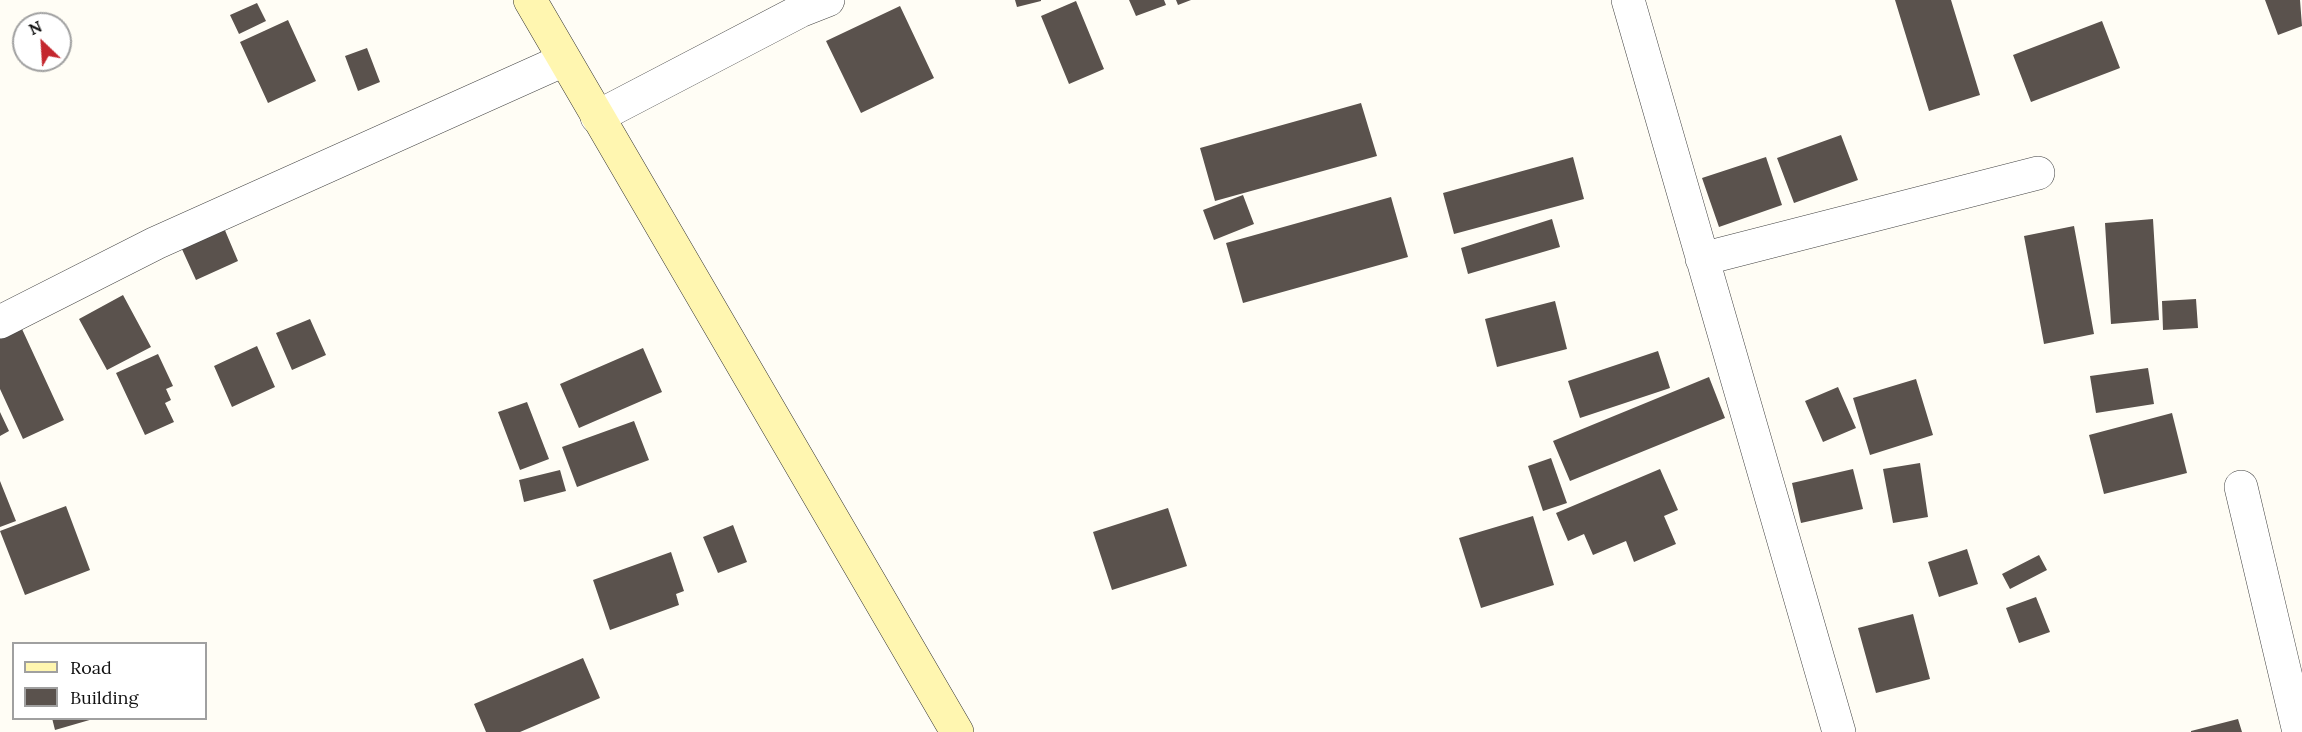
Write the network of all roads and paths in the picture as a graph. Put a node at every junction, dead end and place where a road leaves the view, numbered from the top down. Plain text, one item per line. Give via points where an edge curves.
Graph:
1 (530, 0) edge
2 (828, 0) edge
3 (1628, 0) edge
4 (564, 60) junction
5 (597, 117) junction
6 (2038, 173) dead end
7 (1702, 259) junction
8 (0, 322) edge
9 (2241, 487) dead end
10 (957, 732) edge
11 (1839, 732) edge
12 (2299, 732) edge

1 - 4 street
2 - 5 street
3 - 7 street
4 - 5 street
4 - 8 street via 156,243
5 - 10 street
6 - 7 street
7 - 11 street
9 - 12 street

